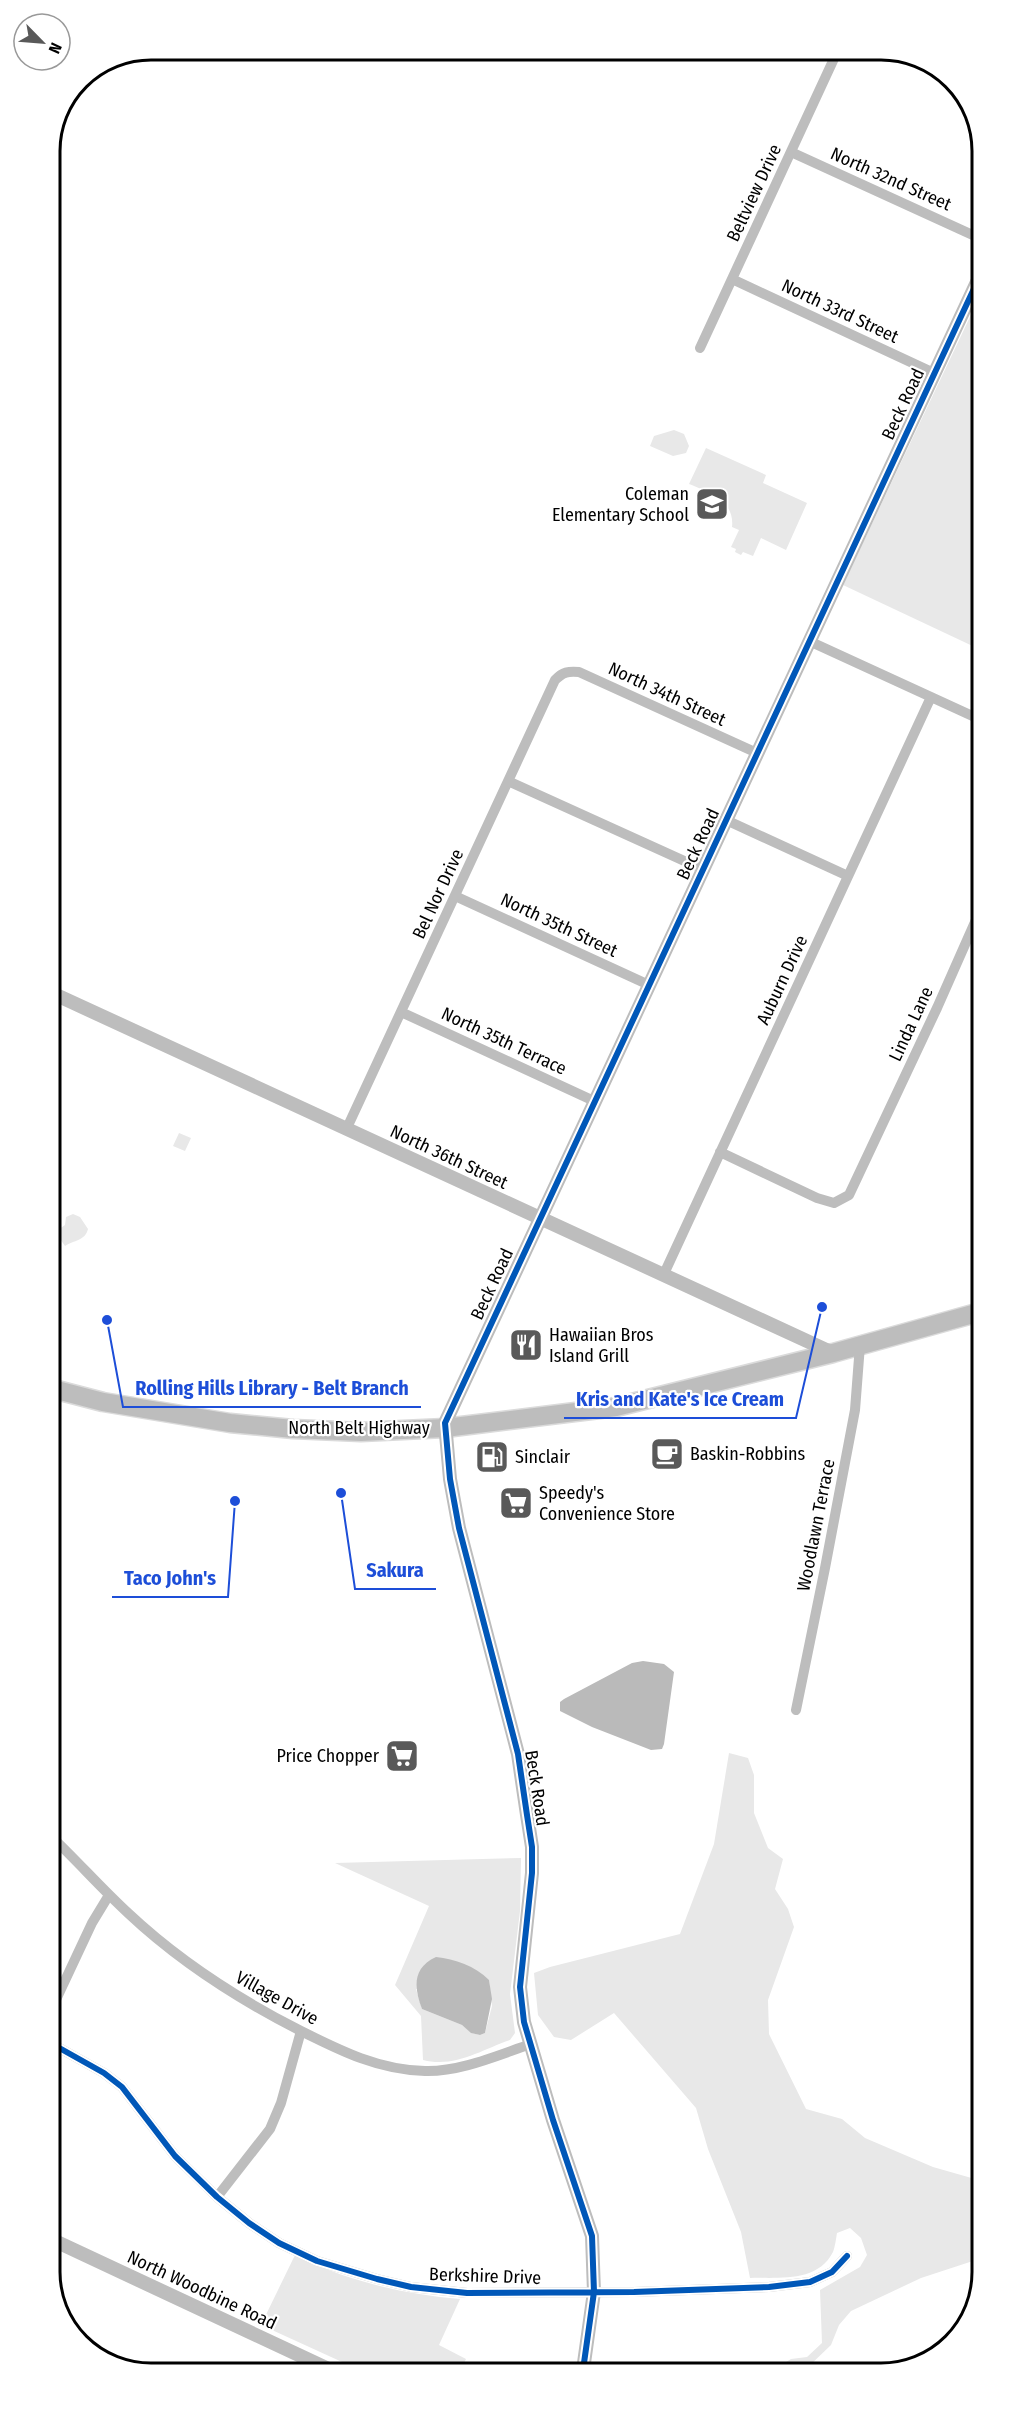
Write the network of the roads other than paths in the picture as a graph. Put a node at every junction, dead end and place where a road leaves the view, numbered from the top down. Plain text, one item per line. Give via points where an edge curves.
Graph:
1 (833, 60) edge
2 (791, 152) junction
3 (972, 234) edge
4 (732, 279) junction
5 (972, 293) edge
6 (700, 348) dead end
7 (934, 373) junction
8 (809, 641) junction
9 (562, 673) joint
10 (931, 697) junction
11 (972, 716) edge
12 (757, 753) junction
13 (508, 781) junction
14 (726, 820) junction
15 (702, 869) junction
16 (848, 876) junction
17 (455, 896) junction
18 (972, 928) edge
19 (649, 985) junction
20 (60, 997) edge
21 (401, 1012) junction
22 (594, 1101) junction
23 (346, 1130) junction
24 (720, 1152) junction
25 (540, 1218) junction
26 (663, 1276) junction
27 (972, 1314) edge
28 (860, 1345) junction
29 (833, 1353) junction
30 (60, 1391) edge
31 (445, 1428) junction
32 (796, 1710) dead end
33 (60, 1845) edge
34 (109, 1895) junction
35 (60, 1991) edge
36 (301, 2031) junction
37 (531, 2044) junction
38 (60, 2048) edge
39 (217, 2197) junction
40 (60, 2243) edge
41 (847, 2256) dead end
42 (594, 2292) junction
43 (316, 2363) edge
44 (584, 2363) edge

1 - 2 street, Beltview Drive
2 - 3 street, North 32nd Street
2 - 4 street, Beltview Drive
4 - 6 street, Beltview Drive
4 - 7 street, North 33rd Street
5 - 7 street, Beck Road
7 - 8 street, Beck Road
8 - 10 street
8 - 12 street, Beck Road
9 - 12 street, North 34th Street via 579,672
9 - 13 street, Bel Nor Drive via 555,680
10 - 11 street
10 - 16 street, Auburn Drive
12 - 14 street, Beck Road
13 - 15 street
13 - 17 street, Bel Nor Drive
14 - 15 street, Beck Road
14 - 16 street
15 - 19 street, Beck Road
16 - 24 street, Auburn Drive
17 - 19 street, North 35th Street
17 - 21 street, Bel Nor Drive
18 - 24 street, Linda Lane via 849,1195 834,1203 817,1198
19 - 22 street, Beck Road
20 - 23 street, North 36th Street
21 - 22 street, North 35th Terrace
21 - 23 street, Bel Nor Drive
22 - 25 street, Beck Road
23 - 25 street, North 36th Street
24 - 26 street, Auburn Drive
25 - 26 street, North 36th Street
25 - 31 street, Beck Road
26 - 29 street, North 36th Street
27 - 28 main road, North Belt Highway
28 - 29 main road, North Belt Highway
28 - 32 street, Woodlawn Terrace via 855,1410
29 - 31 main road, North Belt Highway via 616,1407
30 - 31 main road, North Belt Highway via 230,1424 361,1432
31 - 37 street, Beck Road via 459,1528 518,1754 532,1847 520,1988
33 - 34 street, Village Drive
34 - 35 street
34 - 36 street, Village Drive via 172,1951 212,1980
36 - 37 street, Village Drive via 373,2064 425,2071 460,2067
36 - 39 street via 270,2129
37 - 42 street, Beck Road via 592,2236
38 - 39 street, Berkshire Drive via 122,2087 175,2156
39 - 42 street, Berkshire Drive via 279,2243 317,2261 376,2279 467,2293
40 - 43 street, North Woodbine Road
41 - 42 street, Berkshire Drive via 832,2272 810,2282 769,2287
42 - 44 street, Beck Road

